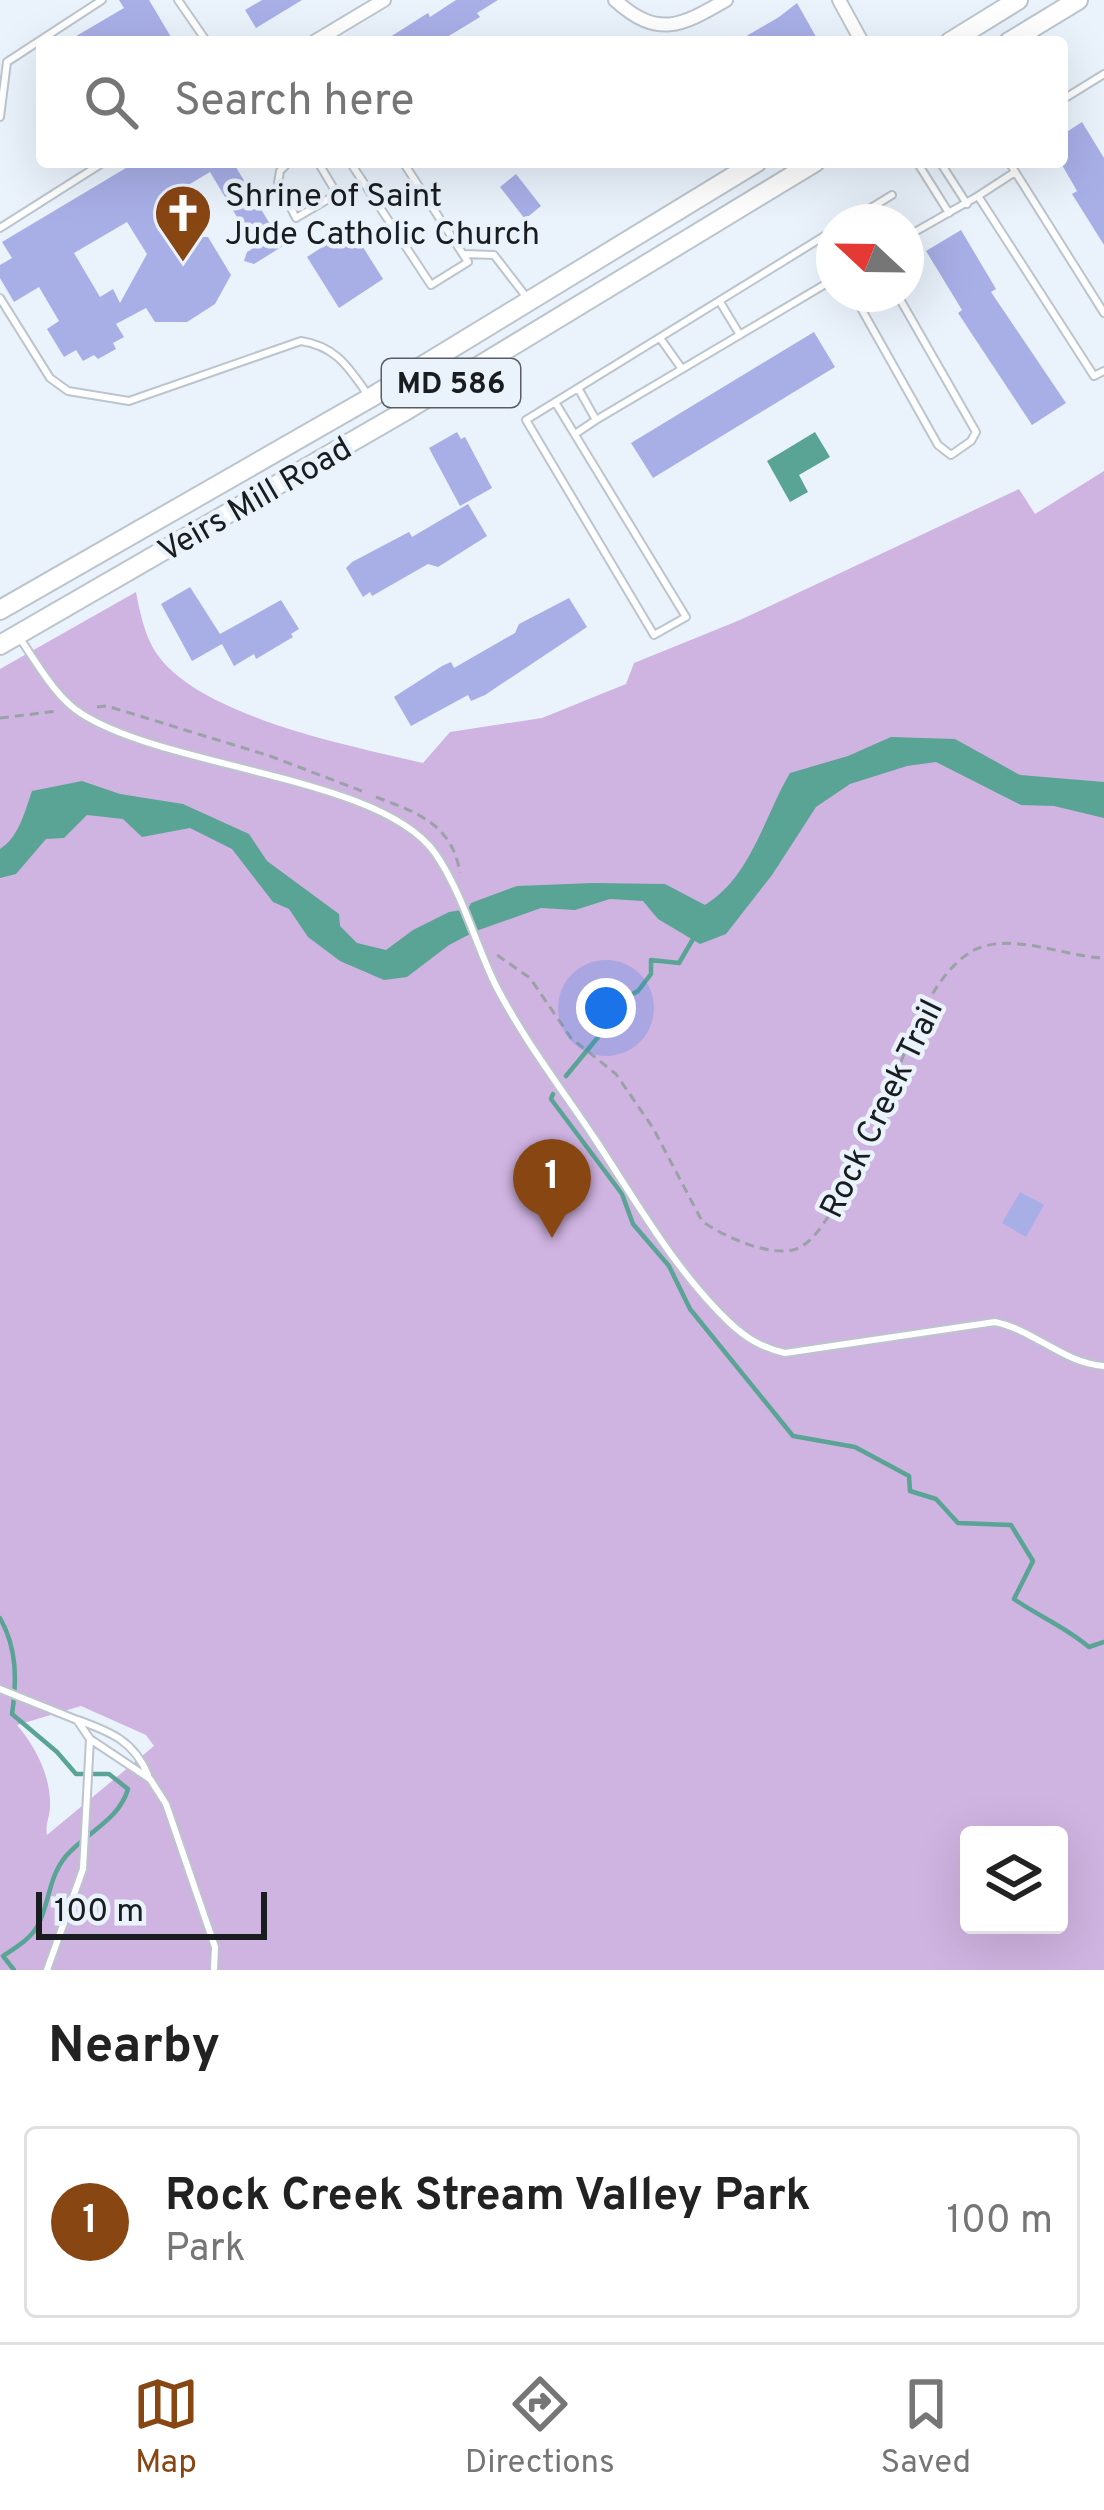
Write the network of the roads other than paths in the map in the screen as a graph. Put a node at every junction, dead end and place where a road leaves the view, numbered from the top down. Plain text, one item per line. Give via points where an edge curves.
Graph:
1 (102, 0) edge
2 (178, 0) edge
3 (384, 0) edge
4 (615, 0) edge
5 (726, 0) edge
6 (838, 0) edge
7 (1018, 0) edge
8 (1078, 0) edge
9 (52, 36) edge
10 (203, 36) edge
11 (324, 36) edge
12 (859, 36) edge
13 (960, 36) edge
14 (1019, 36) edge
15 (36, 45) edge
16 (4, 61) edge
17 (1104, 74) edge
18 (1068, 96) edge
19 (0, 117) edge
20 (95, 168) edge
21 (283, 168) edge
22 (322, 168) edge
23 (354, 168) edge
24 (407, 168) edge
25 (748, 168) edge
26 (805, 168) edge
27 (921, 168) edge
28 (944, 168) edge
29 (1014, 168) edge
30 (1016, 172) junction
31 (892, 195) dead end
32 (978, 196) junction
33 (877, 204) edge
34 (967, 204) junction
35 (949, 212) junction
36 (924, 227) edge
37 (0, 228) edge
38 (816, 241) edge
39 (464, 254) junction
40 (586, 268) junction
41 (816, 290) edge
42 (603, 293) junction
43 (0, 298) edge
44 (720, 301) junction
45 (530, 302) junction
46 (863, 312) edge
47 (907, 312) edge
48 (1104, 313) edge
49 (740, 335) junction
50 (660, 338) junction
51 (682, 369) junction
52 (1104, 371) edge
53 (578, 388) junction
54 (370, 398) junction
55 (555, 402) junction
56 (596, 420) junction
57 (574, 434) junction
58 (0, 610) edge
59 (9, 640) edge
60 (1104, 1366) edge
61 (0, 1689) edge
62 (77, 1720) junction
63 (90, 1739) junction
64 (149, 1779) junction
65 (47, 1970) edge
66 (214, 1970) edge

1 - 9 lane
2 - 10 lane
3 - 11 street
4 - 5 street via 634,17 666,27
6 - 12 street
7 - 13 main road
8 - 14 main road
15 - 16 lane
16 - 19 lane
17 - 18 lane
20 - 37 lane
21 - 22 lane via 278,183 296,218 337,194
23 - 39 lane via 431,285 467,262
24 - 39 lane
25 - 40 main road, Veirs Mill Road / MD 586
26 - 42 main road, Veirs Mill Road / MD 586
27 - 35 lane
28 - 34 lane
29 - 30 lane
30 - 32 lane
30 - 48 lane
31 - 33 lane
32 - 34 lane
32 - 52 lane via 1094,376
34 - 35 lane
35 - 36 lane
38 - 44 lane
39 - 45 lane via 494,255
40 - 42 main road
40 - 45 main road, Veirs Mill Road / MD 586
41 - 49 lane
42 - 59 main road, Veirs Mill Road / MD 586
43 - 54 lane via 50,378 68,391 129,401 301,341 341,356
44 - 49 lane
44 - 50 lane
45 - 54 main road, Veirs Mill Road / MD 586
46 - 47 lane via 951,455 976,432
49 - 51 lane
50 - 51 lane
50 - 53 lane
51 - 56 lane
53 - 55 lane
53 - 56 lane
54 - 58 main road, Veirs Mill Road / MD 586
55 - 57 lane
55 - 57 lane via 526,420 654,635 686,617
56 - 57 lane
59 - 60 lane via 84,716 111,730 329,794 394,819 435,853 524,1036 706,1298 762,1348 784,1353 995,1322
61 - 62 lane
62 - 63 lane
62 - 64 lane via 138,1751
63 - 64 lane
63 - 65 lane via 85,1844
64 - 66 lane via 166,1804 215,1947

